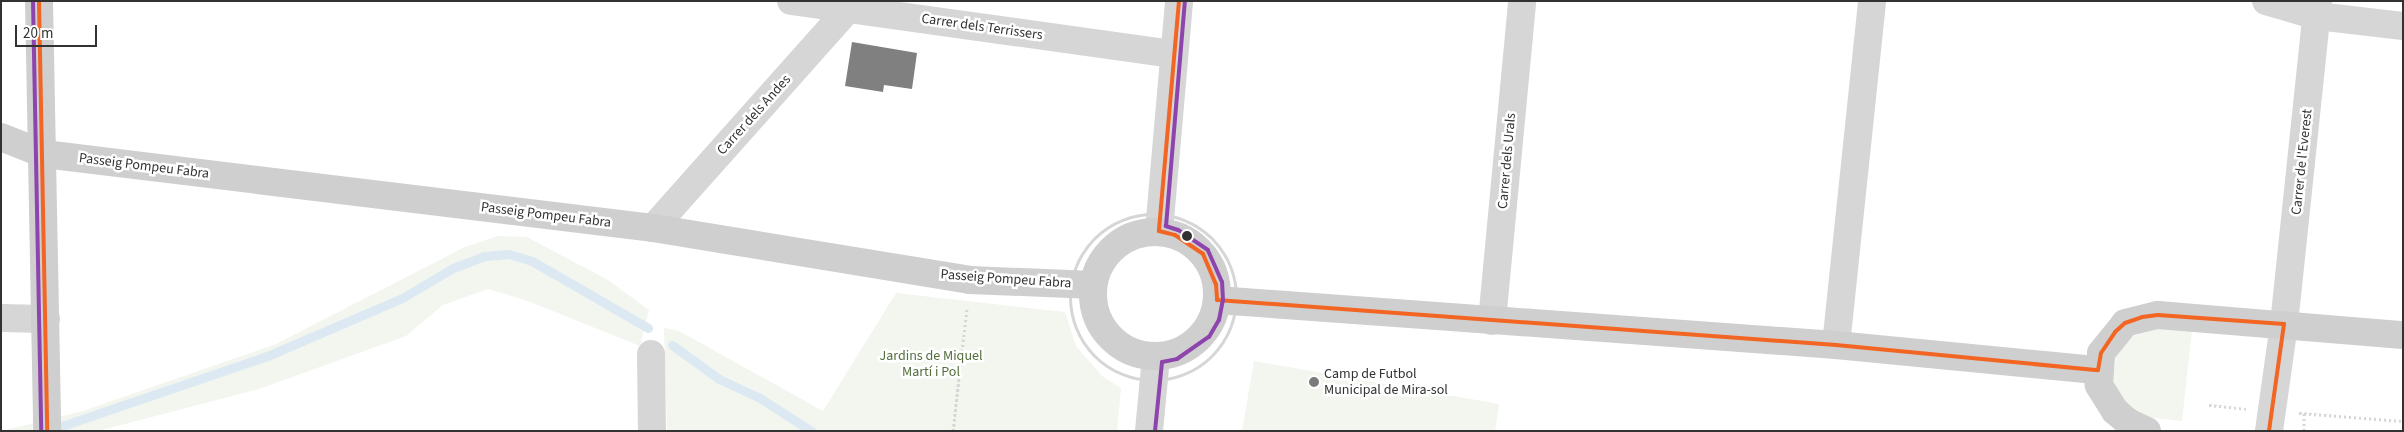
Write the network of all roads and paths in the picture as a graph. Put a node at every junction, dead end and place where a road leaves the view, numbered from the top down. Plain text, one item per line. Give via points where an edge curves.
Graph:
1 (39, 1) edge
2 (790, 1) edge
3 (1179, 1) edge
4 (1522, 1) edge
5 (1872, 1) edge
6 (2266, 1) edge
7 (852, 5) edge
8 (2318, 9) edge
9 (2403, 26) edge
10 (1173, 54) junction
11 (1, 137) edge
12 (44, 154) junction
13 (1160, 223) junction
14 (653, 228) junction
15 (970, 280) junction
16 (1082, 285) junction
17 (1226, 301) junction
18 (1, 318) edge
19 (46, 318) junction
20 (1492, 322) junction
21 (2284, 324) junction
22 (2403, 335) edge
23 (1836, 345) junction
24 (652, 354) dead end
25 (1155, 369) junction
26 (2098, 370) junction
27 (2209, 405) dead end
28 (2304, 413) junction
29 (47, 419) edge
30 (2270, 421) edge
31 (2403, 421) edge
32 (652, 431) edge
33 (954, 431) edge
34 (1149, 431) edge
35 (2147, 431) edge
36 (2304, 431) edge

1 - 12 street
2 - 7 street, Carrer dels Terrissers
3 - 10 street
4 - 20 street, Carrer dels Urals
5 - 23 street
6 - 8 street
7 - 10 street, Carrer dels Terrissers
7 - 14 street, Carrer dels Andes
8 - 9 street
8 - 21 street, Carrer de l'Everest
10 - 13 street
11 - 12 street, Passeig Pompeu Fabra
12 - 14 street, Passeig Pompeu Fabra
12 - 19 street
13 - 16 street via 1123,239
13 - 16 path via 1123,219 1106,228 1080,257
13 - 17 street via 1203,254
13 - 17 path via 1182,219 1214,241 1232,272
14 - 15 street, Passeig Pompeu Fabra
15 - 16 street, Passeig Pompeu Fabra
15 - 33 path
16 - 25 street via 1107,335
16 - 25 path via 1070,310 1084,344 1111,369 1127,376
17 - 20 street
17 - 25 street via 1204,333
17 - 25 path via 1231,326 1212,356 1181,376
18 - 19 street
19 - 29 street
20 - 23 street
21 - 22 street
21 - 26 street via 2158,315 2142,317 2125,323 2115,332 2101,354
21 - 30 street
23 - 26 street
24 - 32 street
25 - 34 street
26 - 35 street via 2099,386 2111,405 2128,422
27 - 30 path
28 - 30 path
28 - 31 path
28 - 36 path

